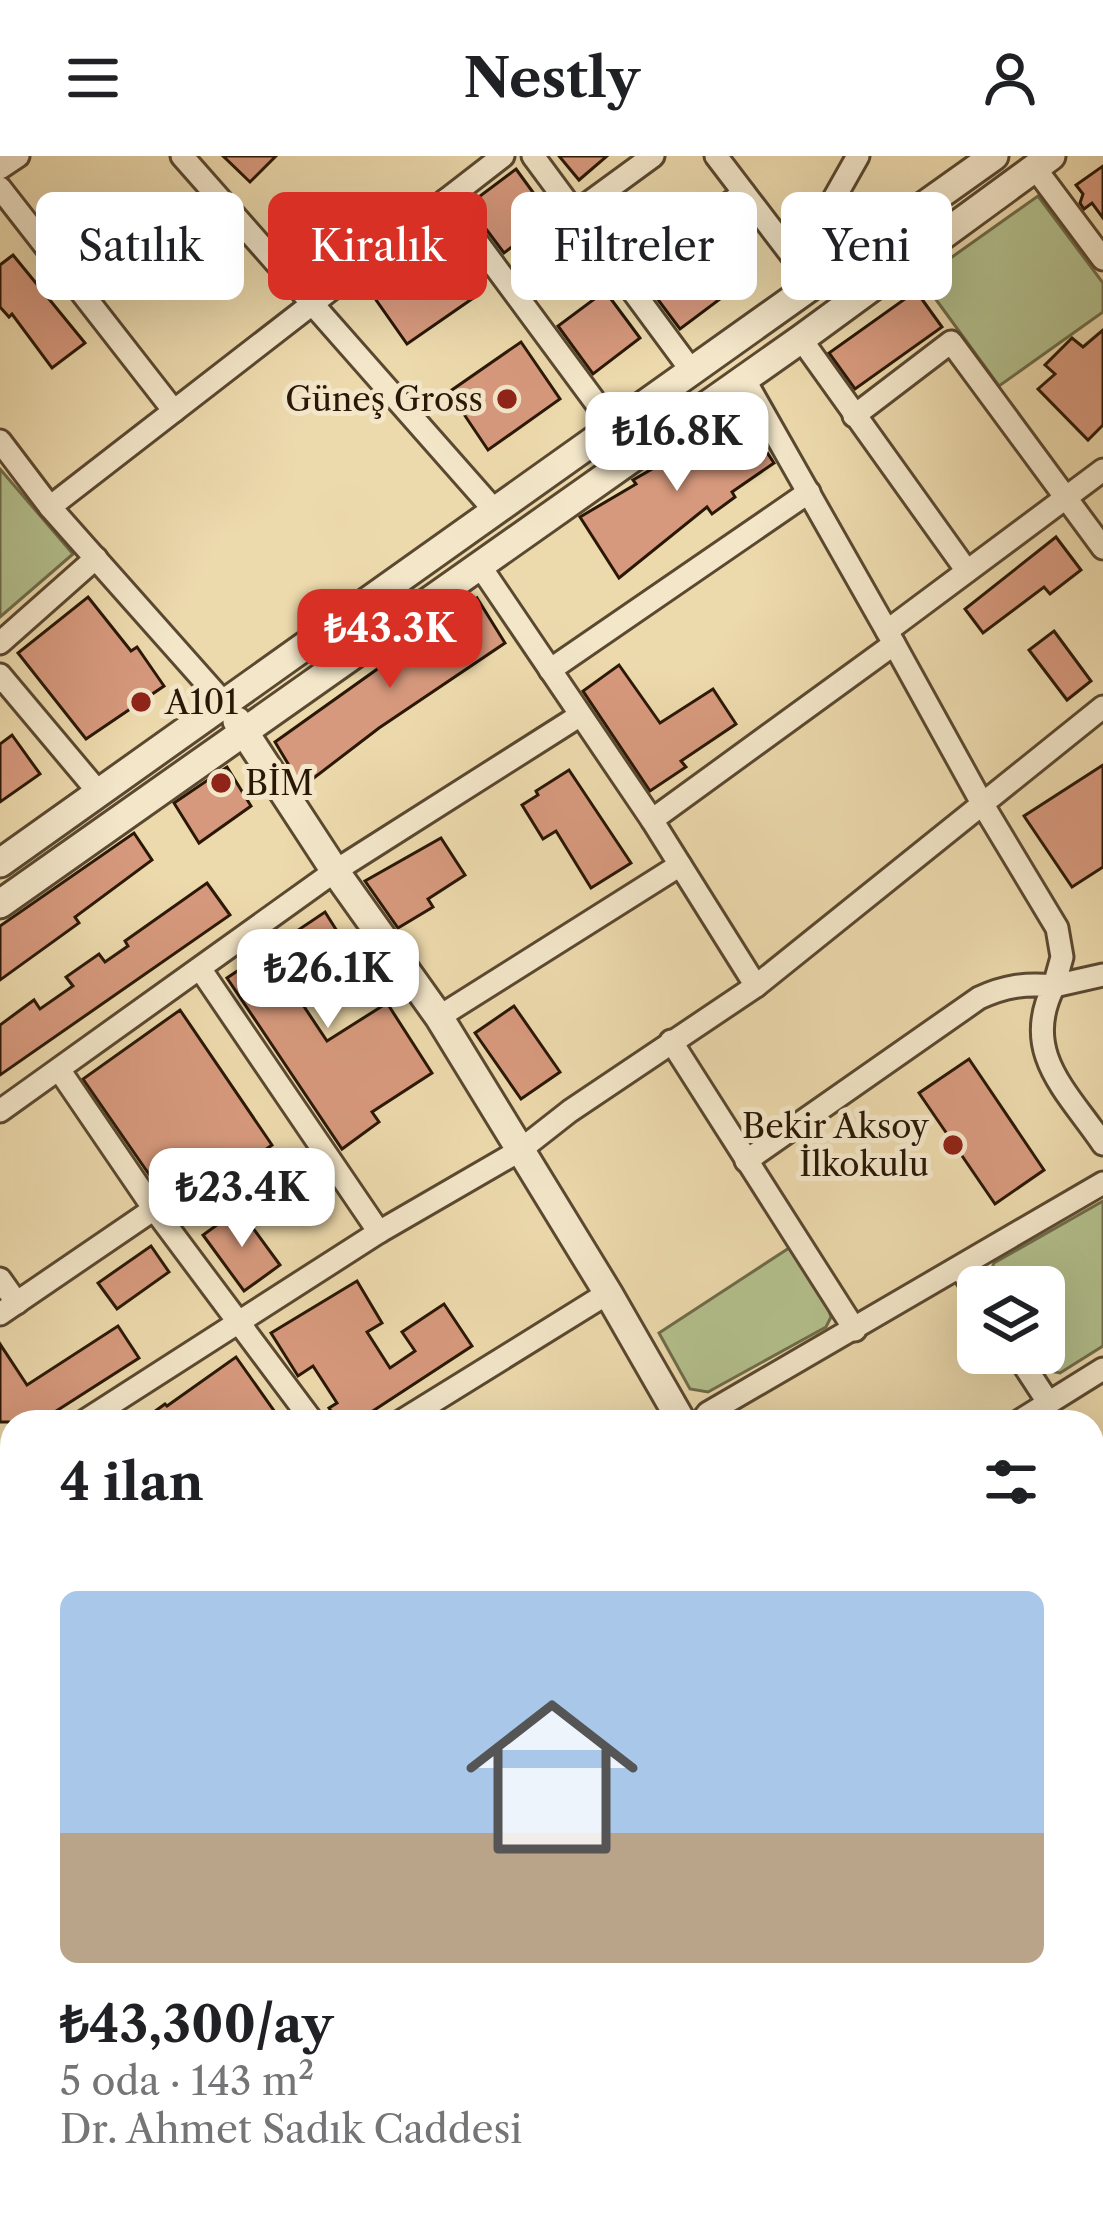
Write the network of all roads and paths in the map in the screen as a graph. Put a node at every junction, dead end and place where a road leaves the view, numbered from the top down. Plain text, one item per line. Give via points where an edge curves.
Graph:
1 (17, 156) edge
2 (182, 156) edge
3 (503, 156) edge
4 (532, 156) edge
5 (652, 156) edge
6 (716, 156) edge
7 (858, 156) edge
8 (994, 156) edge
9 (1043, 162) edge
10 (0, 168) edge
11 (0, 188) edge
12 (456, 192) edge
13 (559, 192) edge
14 (603, 192) edge
15 (743, 192) edge
16 (841, 192) edge
17 (936, 192) edge
18 (757, 211) edge
19 (781, 243) edge
20 (487, 255) edge
21 (1103, 259) edge
22 (781, 293) edge
23 (318, 300) edge
24 (638, 300) edge
25 (313, 304) junction
26 (800, 339) junction
27 (691, 370) junction
28 (744, 379) junction
29 (174, 411) junction
30 (854, 416) junction
31 (613, 426) junction
32 (0, 441) edge
33 (1103, 470) edge
34 (809, 492) junction
35 (1068, 496) junction
36 (50, 507) junction
37 (495, 511) junction
38 (1103, 548) edge
39 (96, 558) junction
40 (480, 566) junction
41 (967, 572) junction
42 (891, 638) junction
43 (0, 643) edge
44 (550, 670) junction
45 (0, 675) edge
46 (224, 703) junction
47 (1103, 707) edge
48 (579, 716) junction
49 (246, 733) junction
50 (100, 794) junction
51 (983, 805) junction
52 (652, 820) junction
53 (0, 863) edge
54 (680, 865) junction
55 (335, 871) junction
56 (0, 904) edge
57 (202, 970) junction
58 (1103, 975) edge
59 (756, 986) junction
60 (1054, 986) junction
61 (439, 1017) junction
62 (671, 1041) junction
63 (60, 1071) junction
64 (0, 1111) edge
65 (1103, 1144) edge
66 (519, 1151) junction
67 (746, 1161) junction
68 (1103, 1183) edge
69 (154, 1209) junction
70 (379, 1232) junction
71 (964, 1266) edge
72 (957, 1270) edge
73 (0, 1279) edge
74 (608, 1293) junction
75 (8, 1309) edge
76 (242, 1322) junction
77 (855, 1330) junction
78 (1103, 1369) edge
79 (1022, 1374) edge
80 (101, 1410) edge
81 (304, 1410) edge
82 (419, 1410) edge
83 (675, 1410) edge
84 (712, 1410) edge
85 (1033, 1410) edge
86 (1042, 1410) edge

1 - 10 street
2 - 25 street
3 - 12 street
4 - 13 street
5 - 14 street
6 - 15 street
7 - 16 street
8 - 17 street
9 - 21 street
9 - 26 street
11 - 29 street
18 - 19 street
20 - 31 street
22 - 27 street
23 - 25 street
24 - 27 street
25 - 29 street
25 - 37 street
26 - 28 street
26 - 30 street
27 - 31 street
28 - 34 street
28 - 40 street
29 - 36 street
30 - 35 street via 951,342
30 - 41 street
31 - 37 street
32 - 36 street
33 - 35 street
34 - 42 street
34 - 44 street
35 - 38 street
35 - 41 street
36 - 39 street
37 - 46 street
39 - 43 street
39 - 46 street
40 - 44 street
40 - 49 street
41 - 42 street
42 - 51 street
42 - 52 street
44 - 48 street
45 - 50 street
46 - 49 street
46 - 50 street
47 - 51 street
48 - 52 street
48 - 55 street
49 - 55 street
49 - 56 street
50 - 53 street
51 - 59 street
51 - 60 street via 1057,928 1062,957
52 - 54 street
54 - 59 street
54 - 61 street
55 - 57 street
55 - 61 street
57 - 63 street
57 - 70 street
58 - 60 street
59 - 62 street
60 - 65 street via 1040,1023 1043,1053
60 - 67 street via 1013,986 979,998
61 - 66 street
62 - 66 street
62 - 67 street
63 - 64 street
63 - 69 street
66 - 70 street
66 - 74 street
67 - 77 street
68 - 71 street
69 - 75 street
69 - 76 street
70 - 76 street
72 - 77 street
73 - 75 street
74 - 82 street
74 - 83 street
76 - 80 street
76 - 81 street
77 - 84 street
78 - 86 street
79 - 85 street

